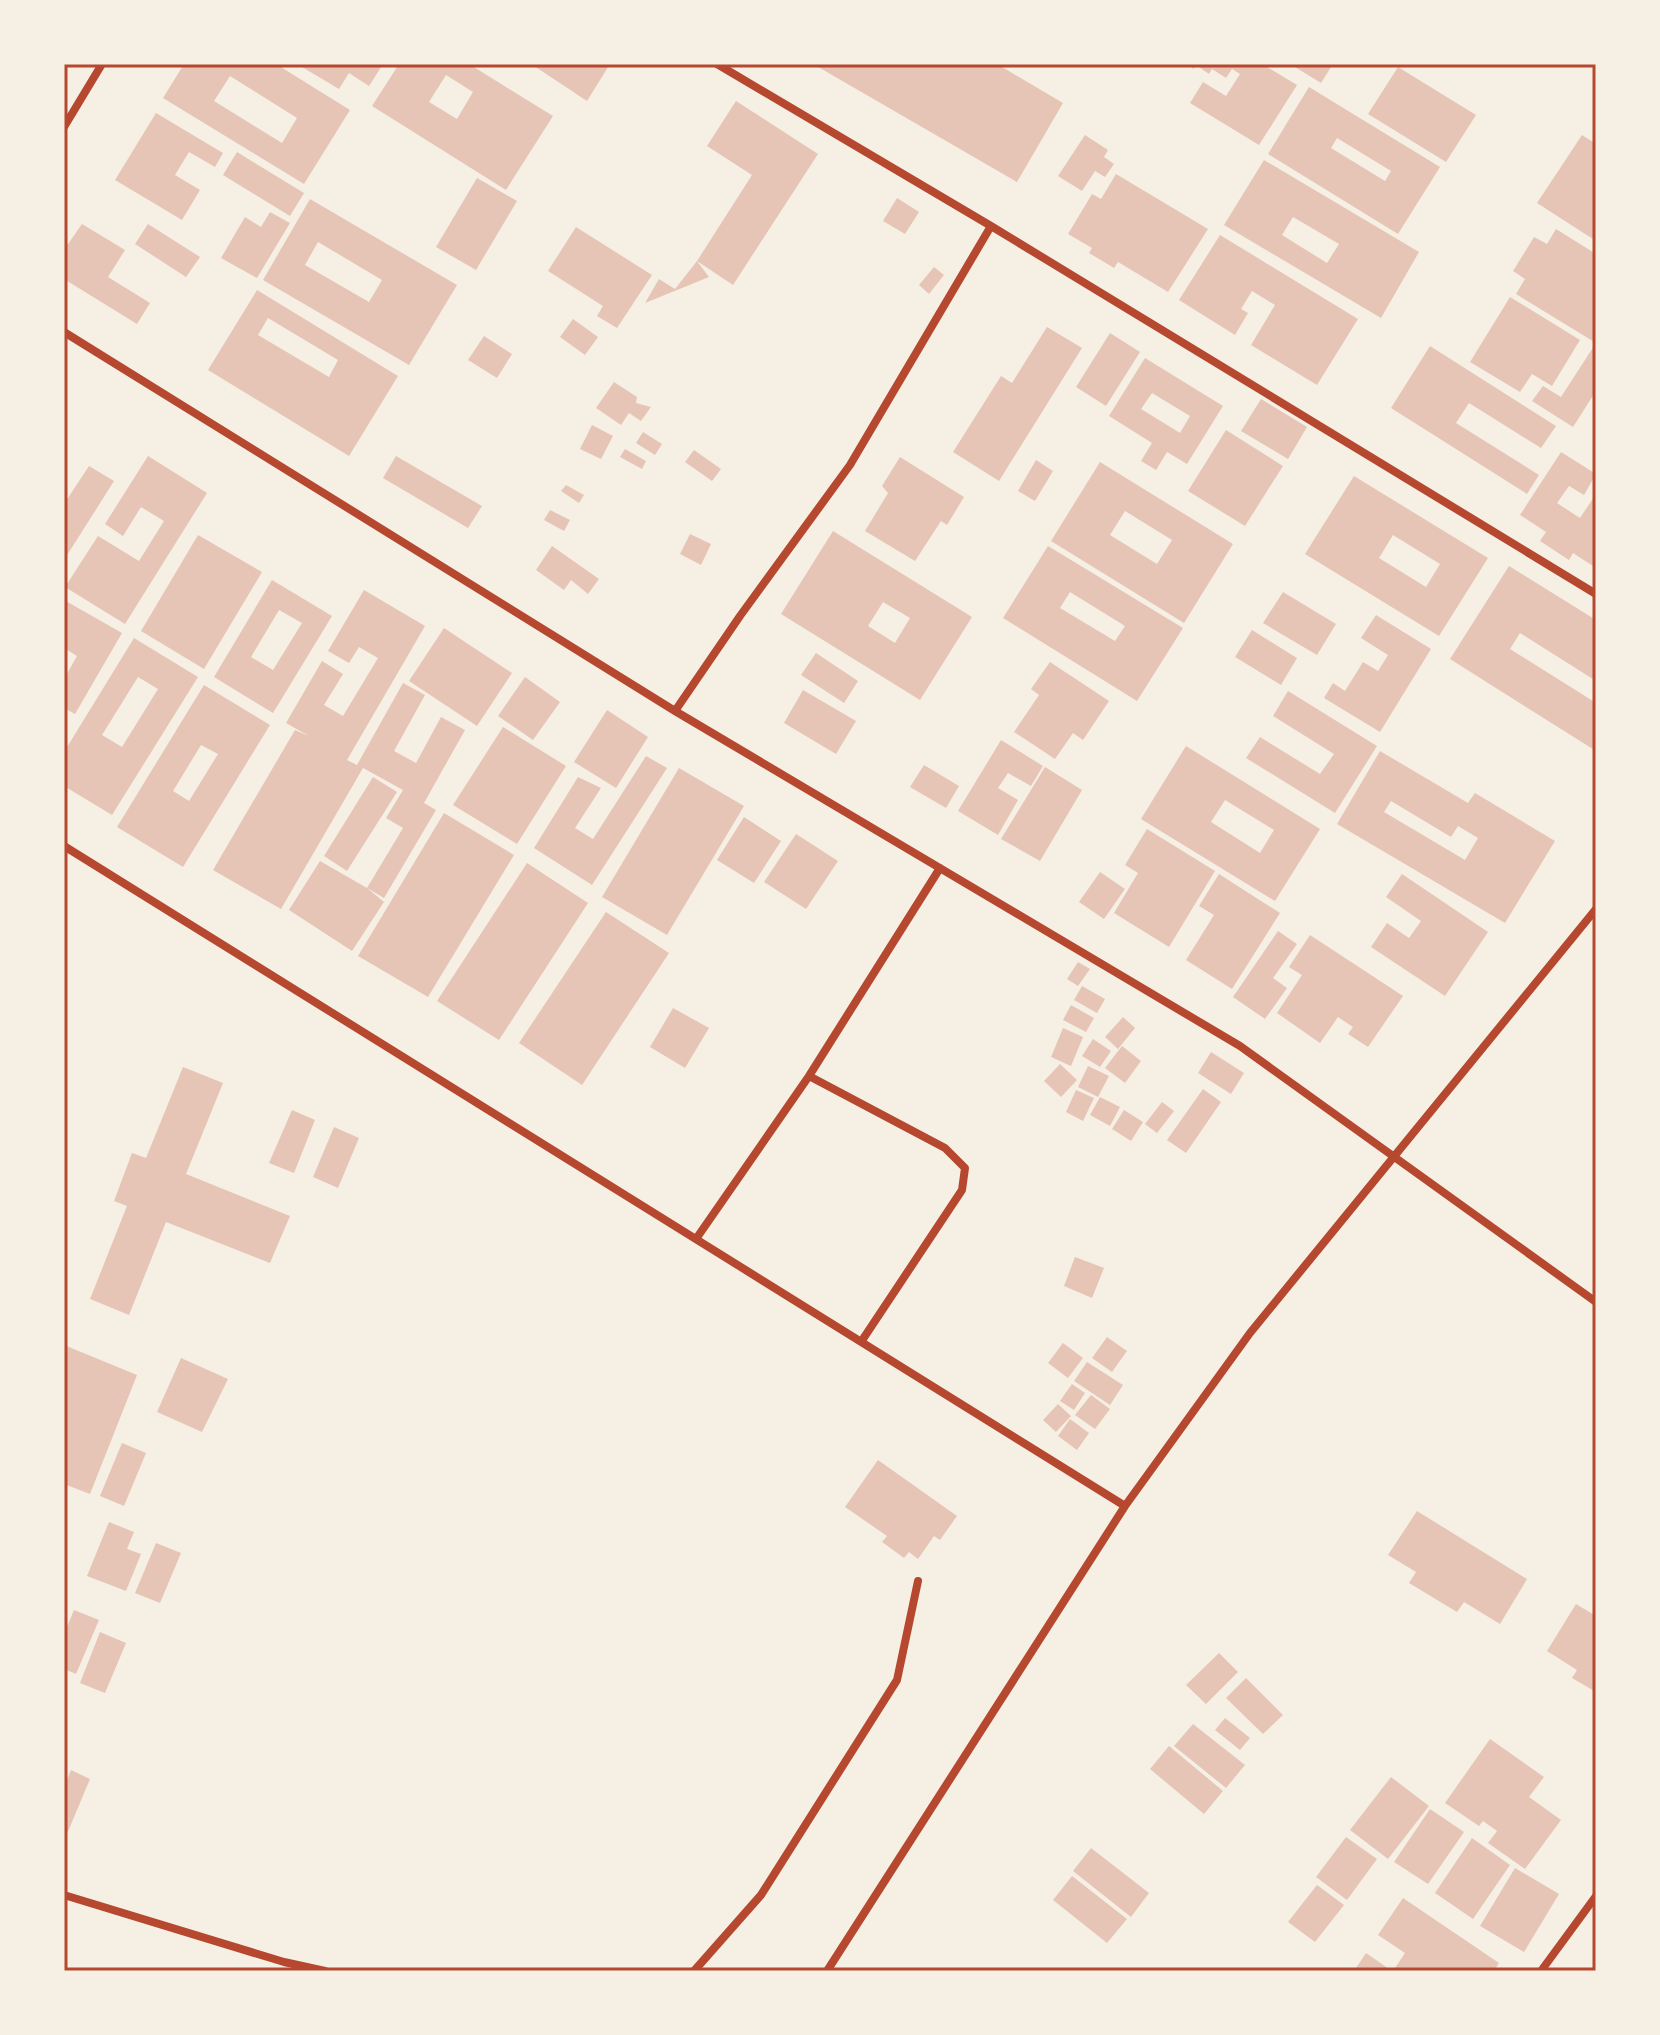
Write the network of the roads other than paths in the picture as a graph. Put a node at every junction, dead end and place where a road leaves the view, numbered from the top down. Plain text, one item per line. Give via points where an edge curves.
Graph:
1 (102, 64) edge
2 (717, 64) edge
3 (64, 127) edge
4 (991, 226) junction
5 (64, 332) edge
6 (1596, 594) edge
7 (675, 711) junction
8 (64, 846) edge
9 (940, 868) junction
10 (1596, 909) edge
11 (809, 1076) junction
12 (1394, 1156) junction
13 (696, 1239) junction
14 (1596, 1302) edge
15 (861, 1342) junction
16 (1125, 1506) junction
17 (918, 1581) dead end
18 (64, 1895) edge
19 (1596, 1896) edge
20 (325, 1971) edge
21 (694, 1971) edge
22 (827, 1971) edge
23 (1541, 1971) edge

1 - 3 street
2 - 4 street
4 - 6 street
4 - 7 street via 850,465
5 - 7 street
7 - 9 street
8 - 13 street
9 - 11 street
9 - 12 street via 1240,1046
10 - 12 street
11 - 13 street
11 - 15 street via 945,1148 965,1168 962,1190
12 - 14 street
12 - 16 street via 1250,1333
13 - 15 street
15 - 16 street
16 - 22 street
17 - 21 street via 897,1680 761,1895
18 - 20 street
19 - 23 street

